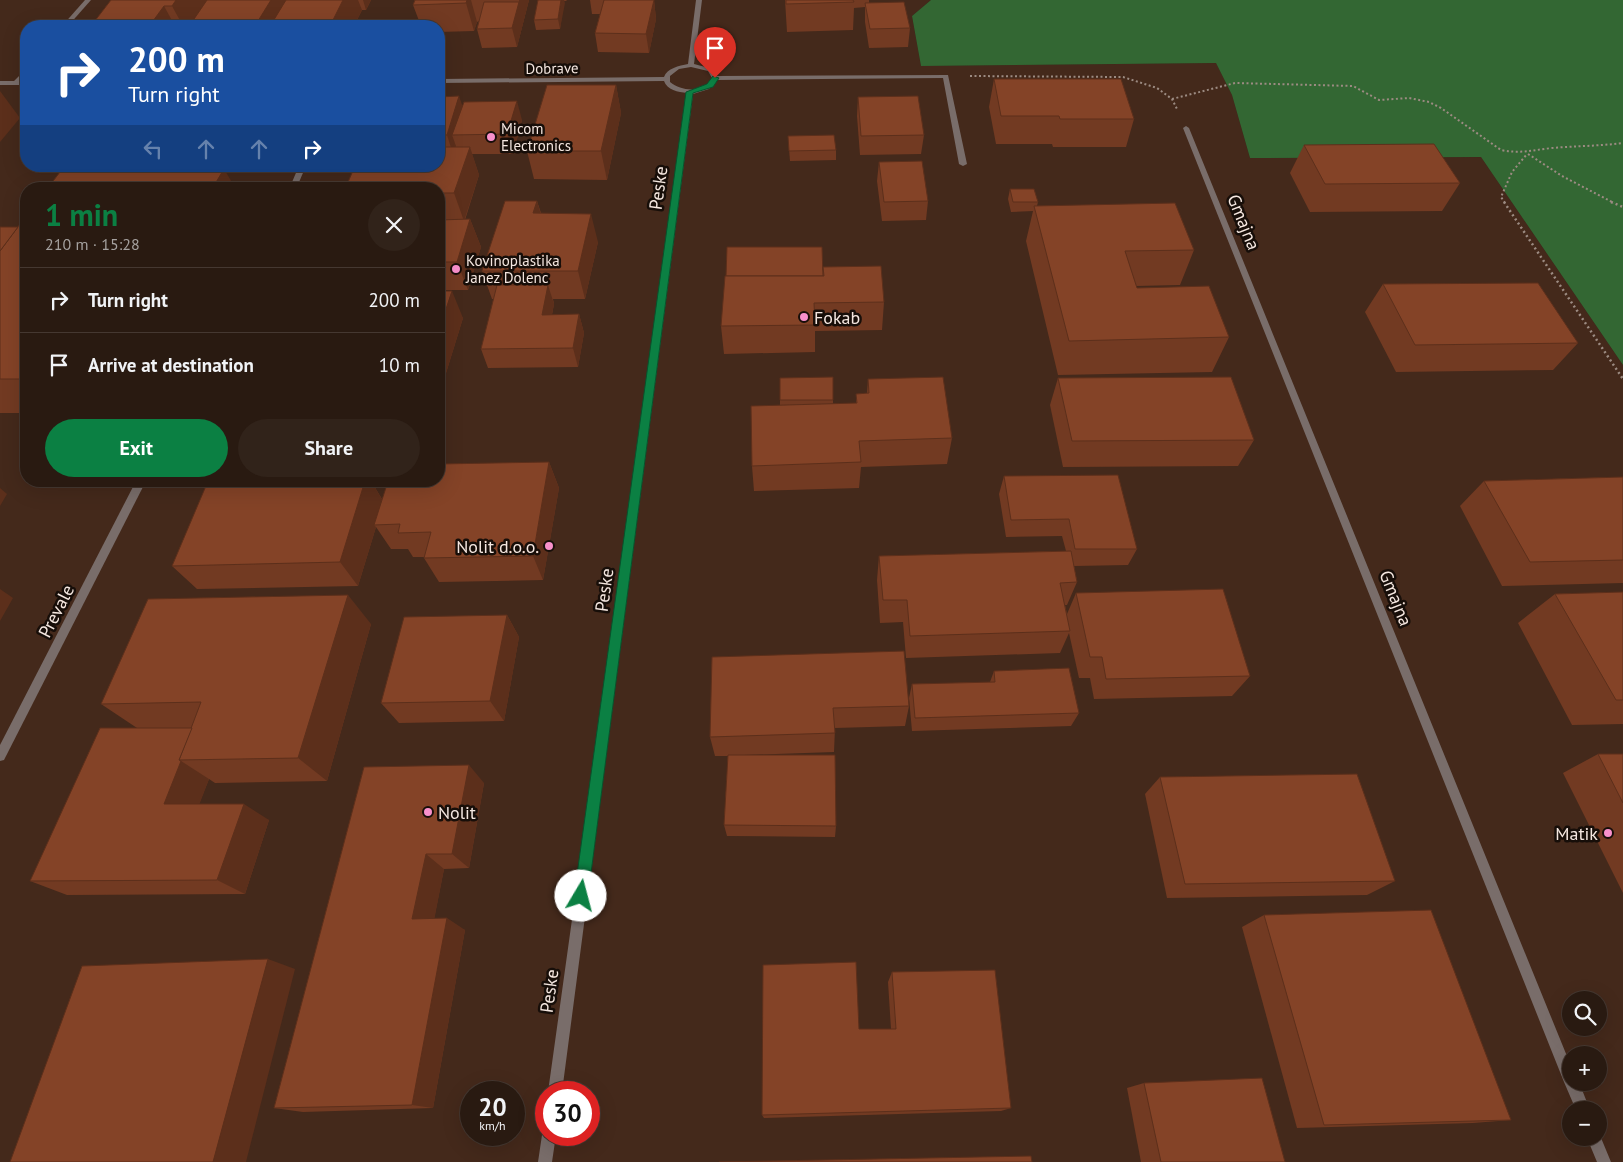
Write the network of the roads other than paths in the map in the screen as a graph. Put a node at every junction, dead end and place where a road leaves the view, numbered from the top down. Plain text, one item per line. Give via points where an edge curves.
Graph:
1 (88, 0) edge
2 (699, 0) edge
3 (71, 20) edge
4 (691, 65) junction
5 (715, 78) junction
6 (20, 79) edge
7 (666, 79) junction
8 (445, 81) edge
9 (0, 83) edge
10 (16, 83) junction
11 (20, 83) edge
12 (690, 92) junction
13 (1186, 128) road end
14 (963, 164) dead end
15 (138, 487) edge
16 (0, 756) edge
17 (1562, 1060) edge
18 (556, 1081) edge
19 (547, 1146) edge
20 (1597, 1146) edge
21 (545, 1162) edge
22 (1604, 1162) edge

1 - 3 street
2 - 4 street
4 - 5 street via 711,70
4 - 7 street via 677,68
5 - 12 street via 710,86
5 - 14 street via 946,76
6 - 10 street
7 - 8 street, Dobrave
7 - 12 street via 675,90
9 - 10 street
10 - 11 street
12 - 18 street, Peske
13 - 17 street, Gmajna
15 - 16 street, Prevale
19 - 21 street
20 - 22 street

